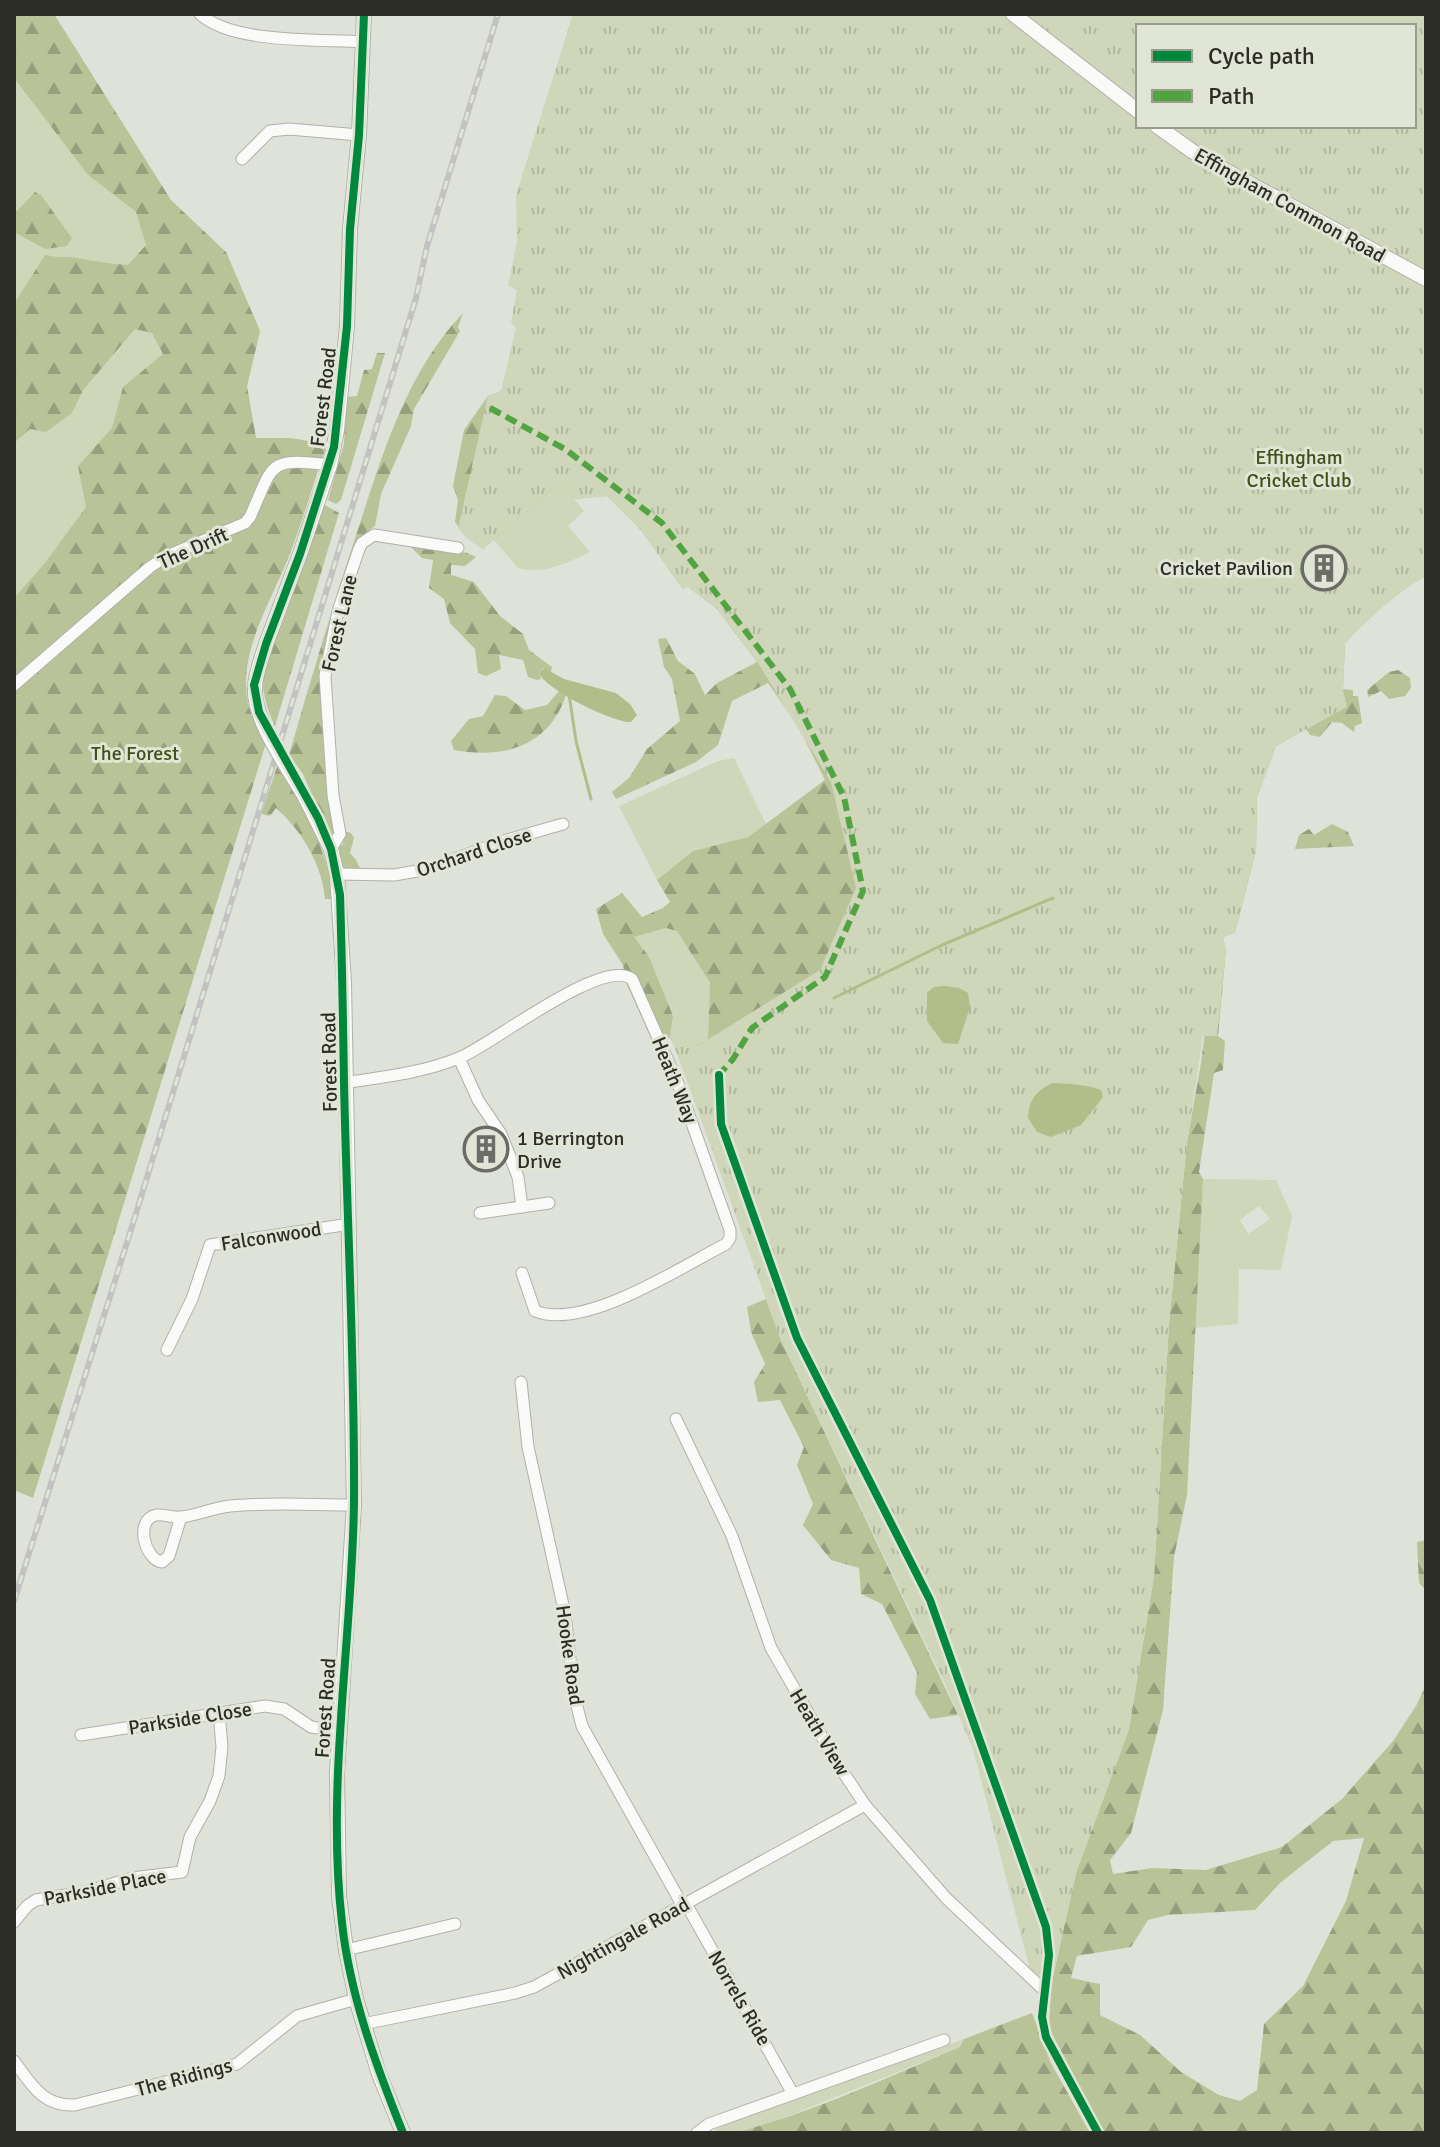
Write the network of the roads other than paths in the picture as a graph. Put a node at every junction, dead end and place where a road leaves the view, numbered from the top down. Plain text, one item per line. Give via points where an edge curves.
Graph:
1 (200, 14) edge
2 (364, 14) edge
3 (1013, 14) edge
4 (363, 42) junction
5 (1136, 109) edge
6 (1160, 128) edge
7 (359, 135) junction
8 (242, 159) dead end
9 (1426, 279) edge
10 (330, 465) junction
11 (458, 548) dead end
12 (14, 685) edge
13 (563, 824) dead end
14 (331, 849) junction
15 (337, 874) junction
16 (459, 1058) junction
17 (344, 1083) junction
18 (549, 1203) dead end
19 (522, 1207) junction
20 (480, 1213) dead end
21 (350, 1224) junction
22 (522, 1273) dead end
23 (167, 1350) dead end
24 (521, 1382) dead end
25 (676, 1419) dead end
26 (354, 1505) junction
27 (181, 1517) dead end
28 (219, 1712) junction
29 (340, 1731) junction
30 (81, 1735) dead end
31 (865, 1805) junction
32 (684, 1905) junction
33 (14, 1922) edge
34 (455, 1924) dead end
35 (346, 1950) junction
36 (1046, 1992) dead end
37 (356, 1999) junction
38 (363, 2024) junction
39 (944, 2040) dead end
40 (14, 2061) edge
41 (793, 2094) junction
42 (403, 2133) edge
43 (697, 2133) edge

1 - 4 street via 244,34
2 - 4 street, Forest Road
3 - 5 street
4 - 7 street, Forest Road
6 - 9 street, Effingham Common Road via 1205,159
7 - 8 street via 270,131
7 - 10 street, Forest Road via 347,326
10 - 12 street, The Drift via 278,465 268,473 245,523 150,567
10 - 14 street, Forest Road, bridge via 254,685 268,731
11 - 14 street, Forest Lane via 374,535 359,549 338,611 325,676 340,834
13 - 15 street, Orchard Close via 423,870
14 - 15 street, Forest Road
15 - 17 street, Forest Road
16 - 17 street, Heath Way
16 - 19 street via 501,1134 518,1177
16 - 22 street, Heath Way via 574,991 615,974 629,976 677,1081 731,1234 726,1244 613,1303 583,1312 535,1311
17 - 21 street, Forest Road
18 - 19 street
19 - 20 street
21 - 23 street, Falconwood via 210,1245
21 - 26 street, Forest Road
24 - 32 street, Hooke Road via 528,1447 565,1614 582,1726
25 - 31 street, Heath View via 732,1536 771,1648
26 - 27 street via 233,1506
26 - 29 street, Forest Road
28 - 29 street, Parkside Close via 273,1706 311,1727
28 - 30 street, Parkside Close
28 - 33 street, Parkside Place via 219,1776 190,1837 182,1872 36,1900
29 - 35 street, Forest Road via 336,1815
31 - 32 street, Nightingale Road
31 - 36 street, Heath View via 946,1898
32 - 38 street, Nightingale Road via 525,1991
32 - 41 street, Norrels Ride
34 - 35 street
35 - 37 street, Forest Road
37 - 38 street, Forest Road
37 - 40 street, The Ridings via 297,2016 237,2064 75,2105 42,2097
38 - 42 street, Forest Road
39 - 41 street
41 - 43 street

